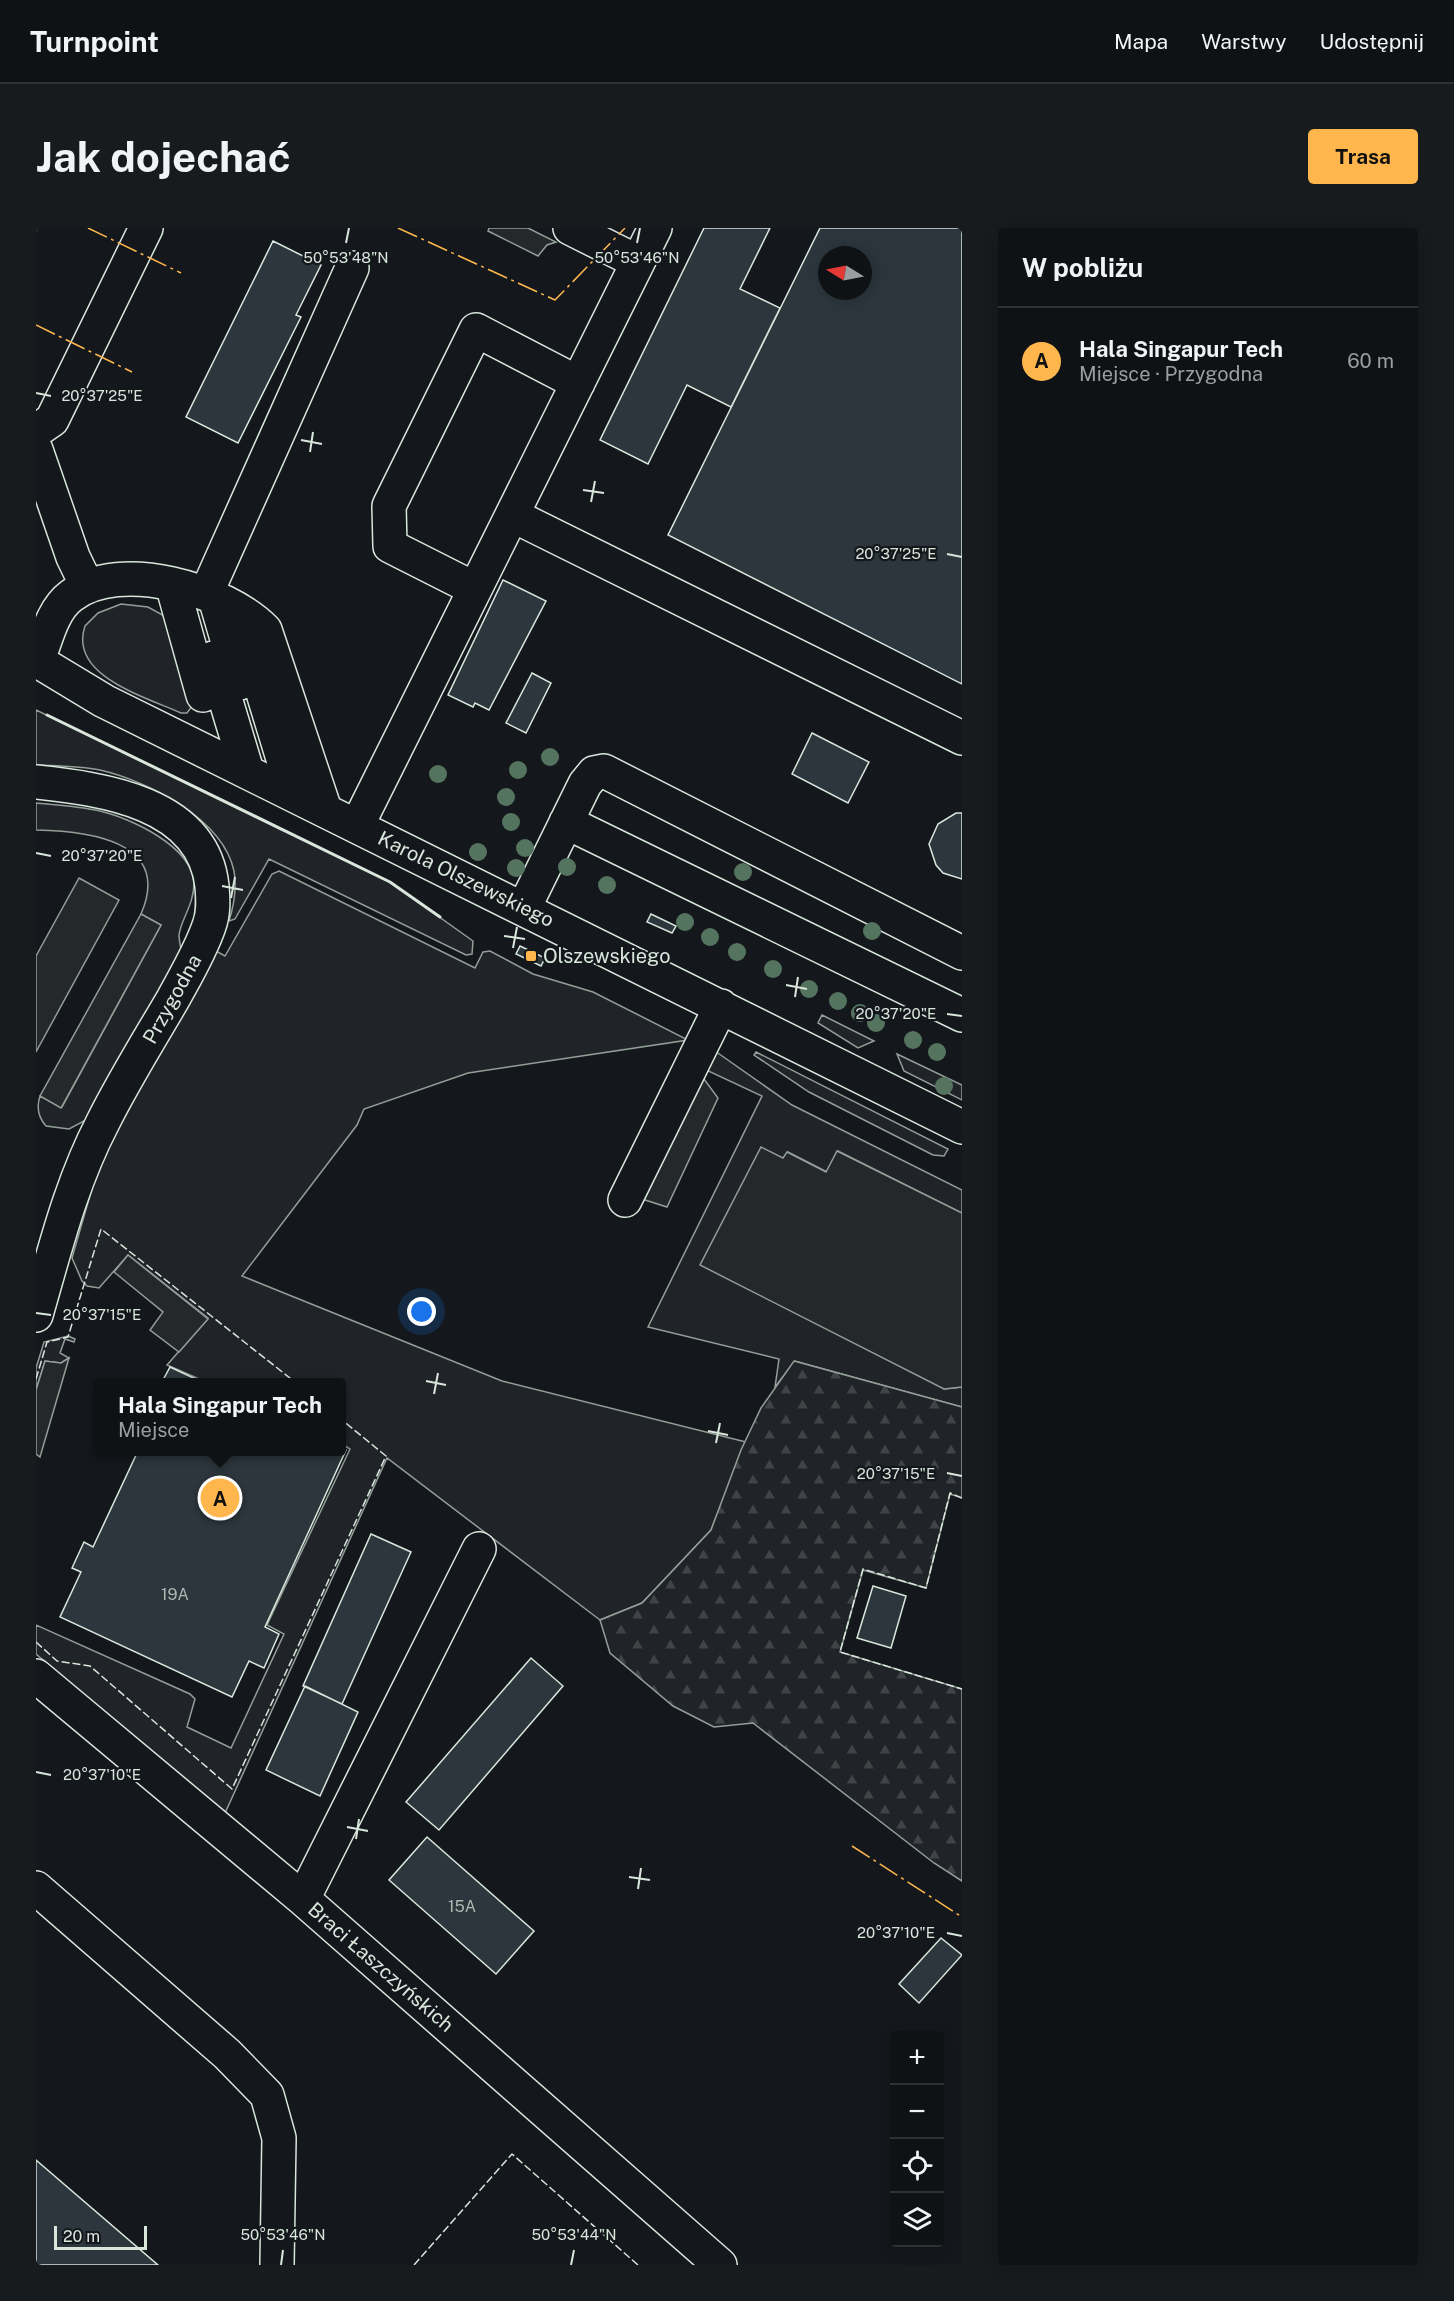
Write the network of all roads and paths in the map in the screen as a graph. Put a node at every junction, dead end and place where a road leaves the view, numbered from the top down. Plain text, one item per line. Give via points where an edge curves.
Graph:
1 (146, 228) edge
2 (570, 228) edge
3 (655, 228) edge
4 (638, 262) junction
5 (352, 268) dead end
6 (578, 383) junction
7 (36, 431) edge
8 (36, 450) edge
9 (512, 515) junction
10 (87, 586) junction
11 (475, 589) junction
12 (205, 595) junction
13 (37, 660) edge
14 (962, 738) edge
15 (258, 777) junction
16 (36, 782) edge
17 (325, 810) junction
18 (566, 822) junction
19 (357, 826) junction
20 (524, 908) junction
21 (962, 953) edge
22 (721, 1006) junction
23 (962, 1015) edge
24 (962, 1127) edge
25 (626, 1200) dead end
26 (45, 1252) edge
27 (36, 1315) edge
28 (479, 1549) dead end
29 (36, 1676) edge
30 (36, 1888) edge
31 (303, 1899) junction
32 (276, 2265) edge
33 (720, 2265) edge

1 - 7 street via 52,420
2 - 4 street
3 - 4 street
4 - 6 street
5 - 12 street
6 - 9 street
6 - 11 street via 476,330 389,506 390,546
8 - 10 street
9 - 11 street
9 - 14 street
10 - 12 street via 121,579
10 - 13 street via 64,603
11 - 19 street
12 - 15 street
12 - 15 street
12 - 17 street via 253,617 265,630
13 - 15 street, Karola Olszewskiego via 104,701
15 - 17 street, Karola Olszewskiego
16 - 26 street, Przygodna via 100,789 181,826 206,856 213,894 210,924 198,955 103,1121
17 - 19 street, Karola Olszewskiego
18 - 20 street
18 - 21 street via 591,776 600,771 610,773
18 - 23 street
19 - 20 street, Karola Olszewskiego
20 - 22 street, Karola Olszewskiego
22 - 24 street, Karola Olszewskiego
22 - 25 street
26 - 27 street, Przygodna
28 - 31 street
29 - 31 street, Braci Łaszczyńskich
30 - 32 street via 227,2054 267,2096 279,2138
31 - 33 street, Braci Łaszczyńskich

